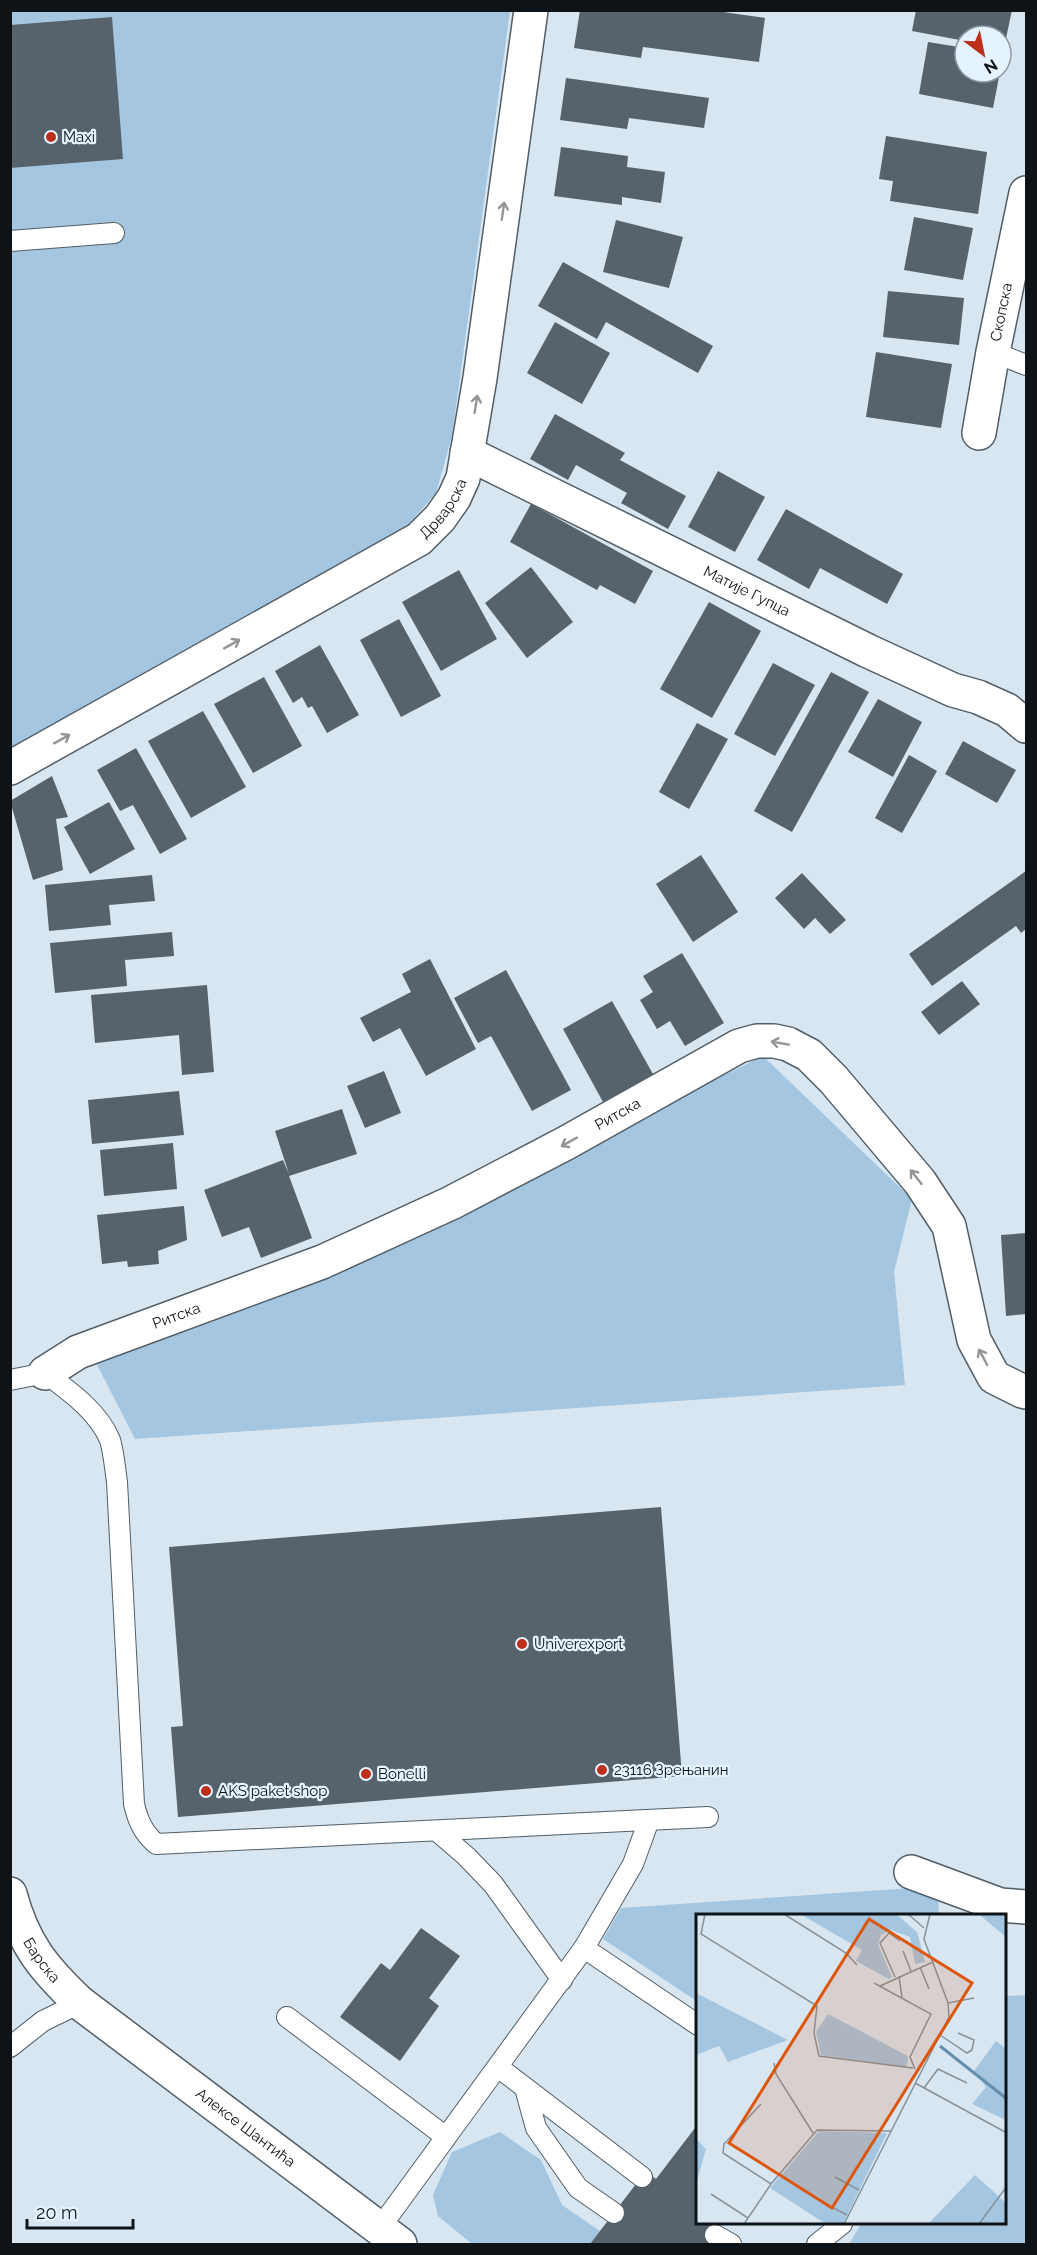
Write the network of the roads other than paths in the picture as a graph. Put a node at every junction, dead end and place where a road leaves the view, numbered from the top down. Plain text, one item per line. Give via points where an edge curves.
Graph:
1 (531, 10) edge
2 (1026, 193) edge
3 (114, 233) dead end
4 (10, 241) edge
5 (993, 352) junction
6 (1026, 365) edge
7 (979, 433) dead end
8 (467, 453) junction
9 (1026, 726) edge
10 (10, 768) edge
11 (45, 1373) junction
12 (10, 1380) edge
13 (1026, 1392) edge
14 (708, 1817) dead end
15 (649, 1820) junction
16 (437, 1831) junction
17 (911, 1872) dead end
18 (10, 1894) edge
19 (1026, 1907) edge
20 (584, 1948) junction
21 (562, 1980) junction
22 (86, 2008) junction
23 (287, 2017) dead end
24 (696, 2024) edge
25 (10, 2047) edge
26 (498, 2067) junction
27 (525, 2088) junction
28 (446, 2137) junction
29 (642, 2177) dead end
30 (614, 2213) dead end
31 (840, 2225) edge
32 (390, 2237) edge
33 (820, 2244) edge

8 -> 1 street, Дрварска
2 - 5 street, Скопска
3 - 4 lane
5 - 6 lane
5 - 7 street, Скопска
8 - 9 street, Матије Гупца via 868,651 1007,710
10 -> 8 street, Дрварска via 419,539 454,498 463,478
11 - 12 lane
13 -> 11 street, Ритска via 994,1377 974,1340 949,1226 920,1182 826,1071 808,1055 774,1041 739,1046 451,1203 322,1262 78,1352
11 - 16 lane via 90,1411 110,1442 117,1482 134,1804 147,1835 156,1844
14 - 15 lane
15 - 16 lane
15 - 20 lane via 633,1864
16 - 21 lane via 493,1884
17 - 19 street via 1000,1905
18 - 22 street, Барска via 26,1938 42,1964
20 - 21 lane
20 - 24 lane
21 - 26 lane
22 - 25 lane via 43,2021
22 - 32 street, Алексе Шантића
23 - 28 lane
26 - 27 lane
26 - 28 lane
27 - 29 lane
27 - 30 lane via 536,2128 578,2188
28 - 32 lane
31 - 33 lane

